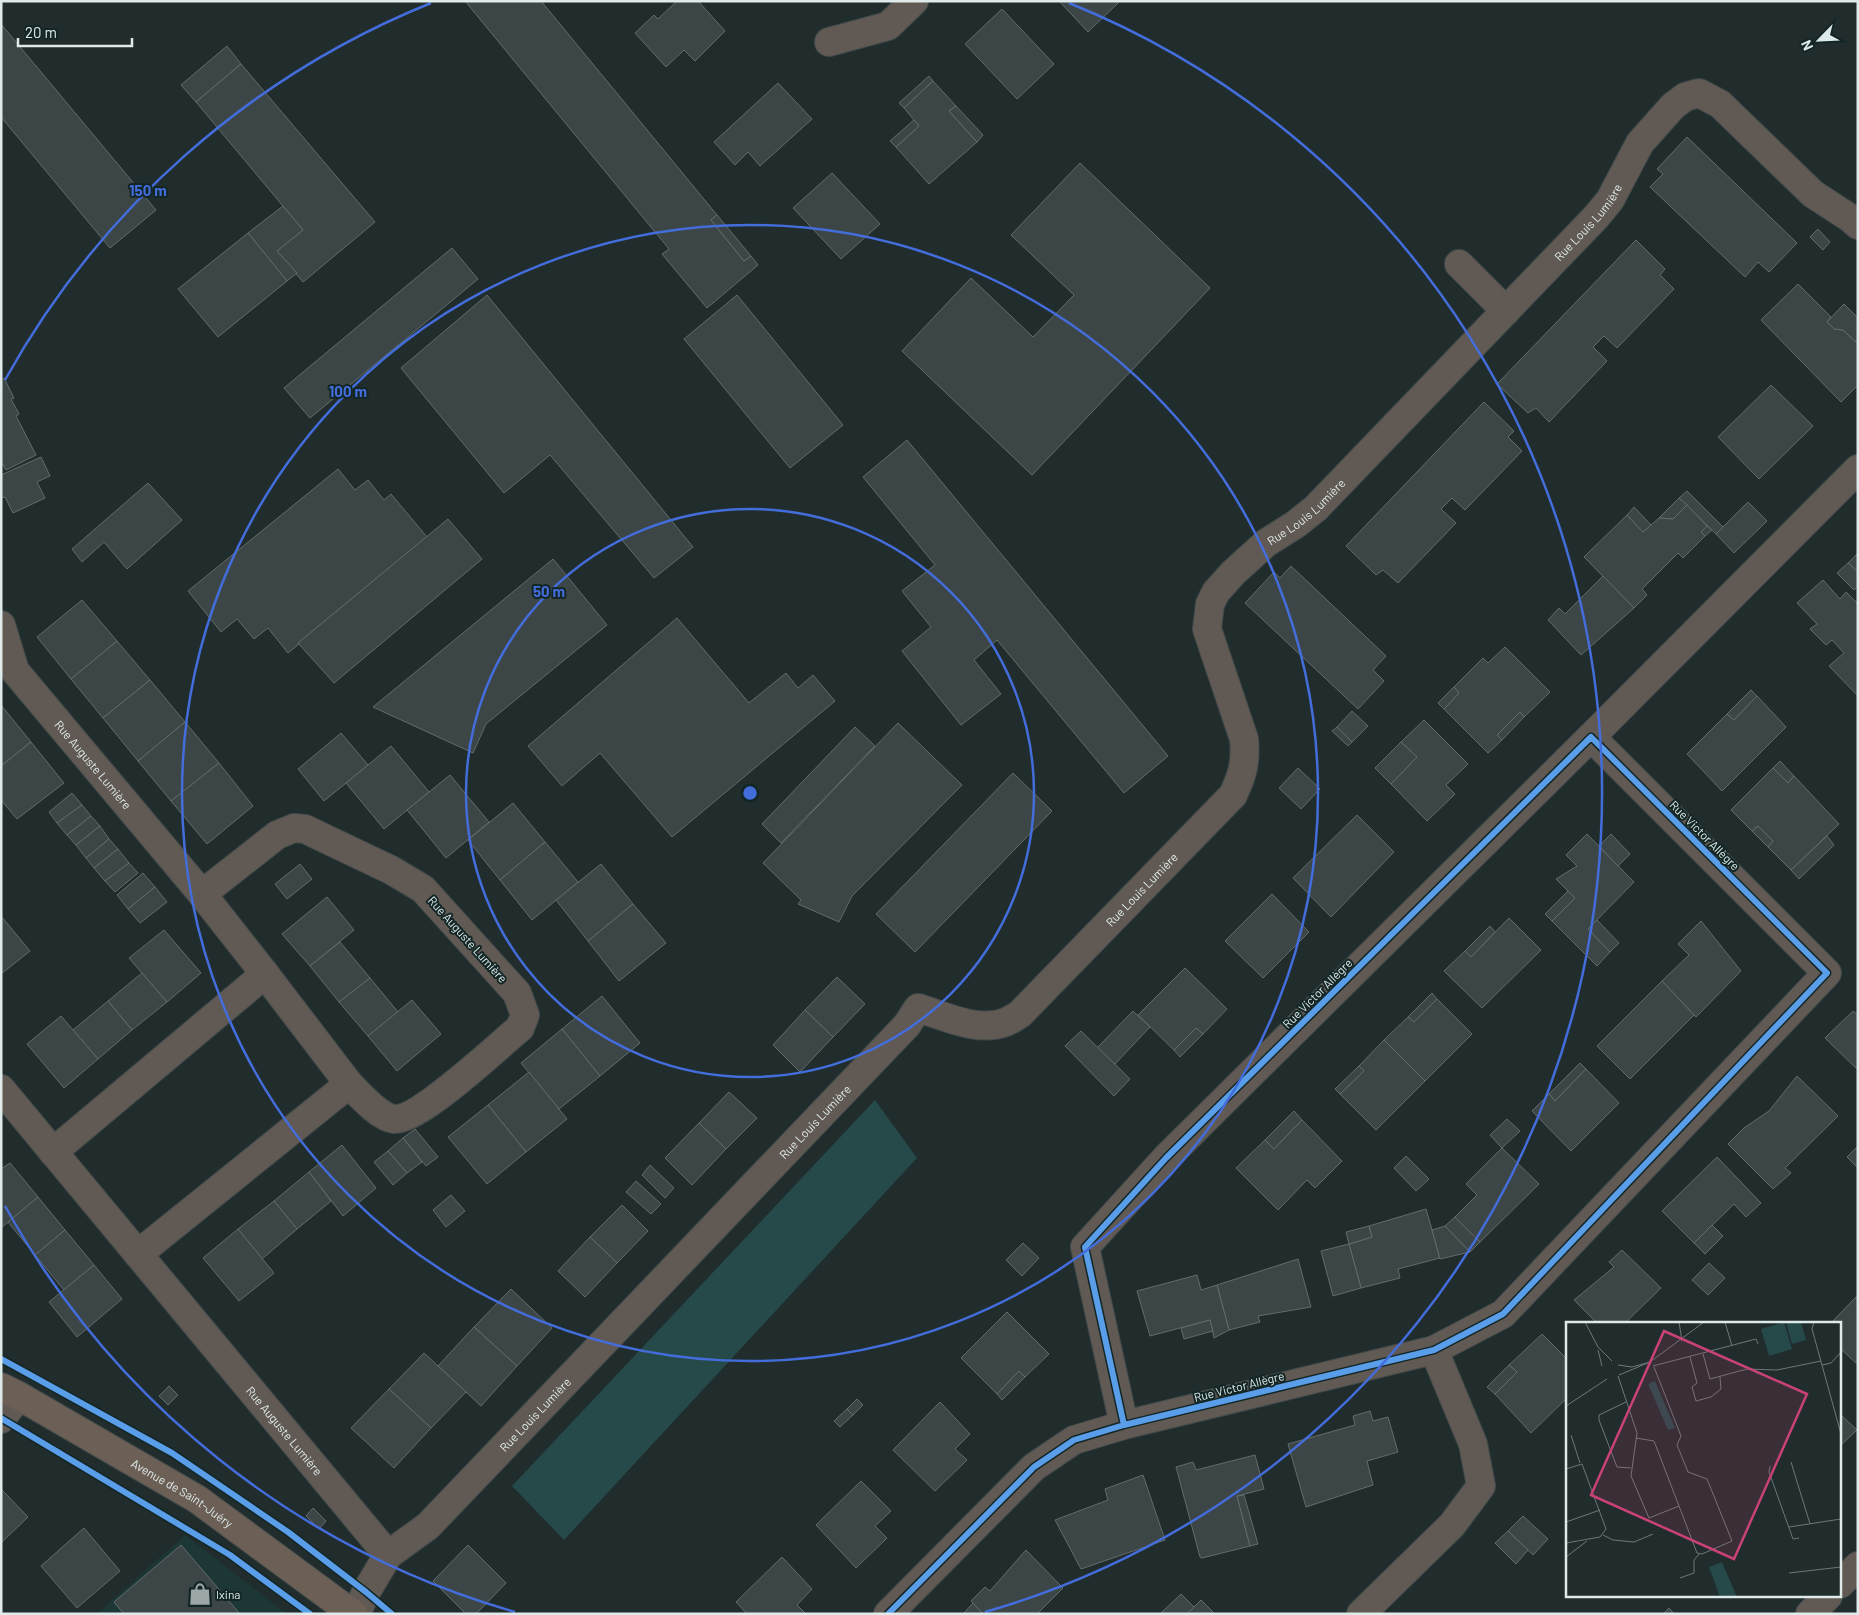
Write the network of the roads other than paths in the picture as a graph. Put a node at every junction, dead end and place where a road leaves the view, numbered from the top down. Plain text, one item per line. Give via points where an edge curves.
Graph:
1 (914, 1) edge
2 (829, 42) dead end
3 (1858, 225) edge
4 (1459, 264) dead end
5 (1506, 311) junction
6 (1858, 469) edge
7 (3, 637) edge
8 (1591, 737) junction
9 (202, 894) junction
10 (265, 974) junction
11 (349, 1084) junction
12 (1, 1089) edge
13 (53, 1152) junction
14 (138, 1254) junction
15 (1434, 1350) junction
16 (10, 1391) edge
17 (1, 1419) edge
18 (1124, 1425) junction
19 (388, 1555) junction
20 (1858, 1566) edge
21 (1842, 1582) edge
22 (1826, 1598) edge
23 (355, 1614) edge
24 (888, 1614) edge
25 (1361, 1614) edge
26 (1810, 1614) edge

1 - 2 street via 888,26
3 - 5 street, Rue Louis Lumière via 1813,194 1720,104 1698,93 1673,106 1653,128 1640,144 1610,200
4 - 5 street
5 - 19 street, Rue Louis Lumière via 1316,508 1266,543 1216,592 1210,604 1207,629 1244,739 1246,758 1234,795 1020,1014 991,1026 974,1025 918,1008 907,1025 428,1526
6 - 8 street, Rue Victor Allègre
7 - 9 street, Rue Auguste Lumière via 16,671
8 - 15 street, Rue Victor Allègre via 1827,973 1503,1314
8 - 18 street, Rue Victor Allègre via 1166,1158 1085,1247
9 - 10 street, Rue Auguste Lumière
9 - 11 street, Rue Auguste Lumière via 277,835 294,828 305,829 423,889 517,993 525,1015 520,1028 433,1101 411,1114 394,1119 375,1110
10 - 11 street, Rue Auguste Lumière
10 - 13 street
11 - 14 street
12 - 13 street, Rue Auguste Lumière
13 - 14 street, Rue Auguste Lumière
14 - 19 street, Rue Auguste Lumière
15 - 18 street, Rue Victor Allègre
15 - 25 street via 1473,1444 1481,1486 1452,1525
16 - 17 street
16 - 23 main road, Avenue de Saint-Juéry via 197,1500
18 - 24 street, Rue Victor Allègre via 1074,1440 1034,1467
19 - 23 street
20 - 21 street
22 - 26 street

